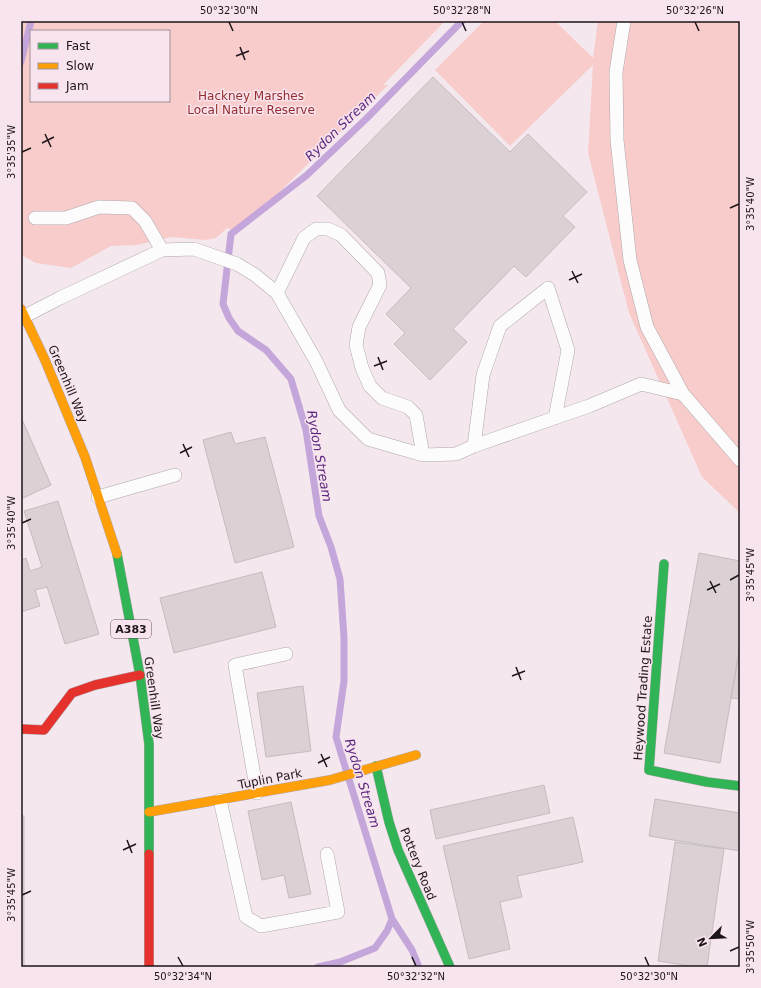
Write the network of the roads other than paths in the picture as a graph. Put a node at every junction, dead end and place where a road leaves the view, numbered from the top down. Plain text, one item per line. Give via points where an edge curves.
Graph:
1 (624, 21) edge
2 (35, 218) dead end
3 (162, 250) junction
4 (277, 293) junction
5 (23, 312) edge
6 (683, 394) junction
7 (556, 418) junction
8 (474, 446) junction
9 (423, 455) junction
10 (740, 460) edge
11 (176, 475) dead end
12 (98, 497) junction
13 (664, 564) dead end
14 (286, 654) dead end
15 (140, 675) junction
16 (21, 729) edge
17 (416, 755) dead end
18 (376, 766) junction
19 (740, 786) edge
20 (257, 793) junction
21 (220, 800) junction
22 (150, 812) junction
23 (327, 854) dead end
24 (149, 967) edge
25 (450, 967) edge

1 - 6 lane via 616,72 617,132 630,260 647,327
2 - 3 lane via 66,218 99,207 132,208 145,222
3 - 4 lane via 194,248 237,264
3 - 5 lane via 60,298
4 - 9 lane via 316,361 339,410 368,439
4 - 9 lane via 304,238 316,229 328,229 341,235 378,273 380,285 359,327 356,345 370,386 382,398 408,407 416,415
5 - 12 street, Greenhill Way / A383 via 82,450
6 - 7 lane via 641,384
6 - 10 lane
7 - 8 lane
7 - 8 lane via 568,350 548,288 500,326 483,375
8 - 9 lane via 456,454
11 - 12 lane
12 - 15 street, Greenhill Way / A383 via 119,561
13 - 19 street, Heywood Trading Estate via 649,770
14 - 20 lane via 235,665
15 - 16 street via 72,693 44,730
15 - 22 street, Greenhill Way / A383 via 149,744
17 - 18 street, Tuplin Park
18 - 20 street, Tuplin Park via 330,780
18 - 25 street, Pottery Road via 398,850
20 - 21 street, Tuplin Park
21 - 22 street, Tuplin Park
21 - 23 lane via 246,917 261,926 338,912
22 - 24 street, Greenhill Way / A383

